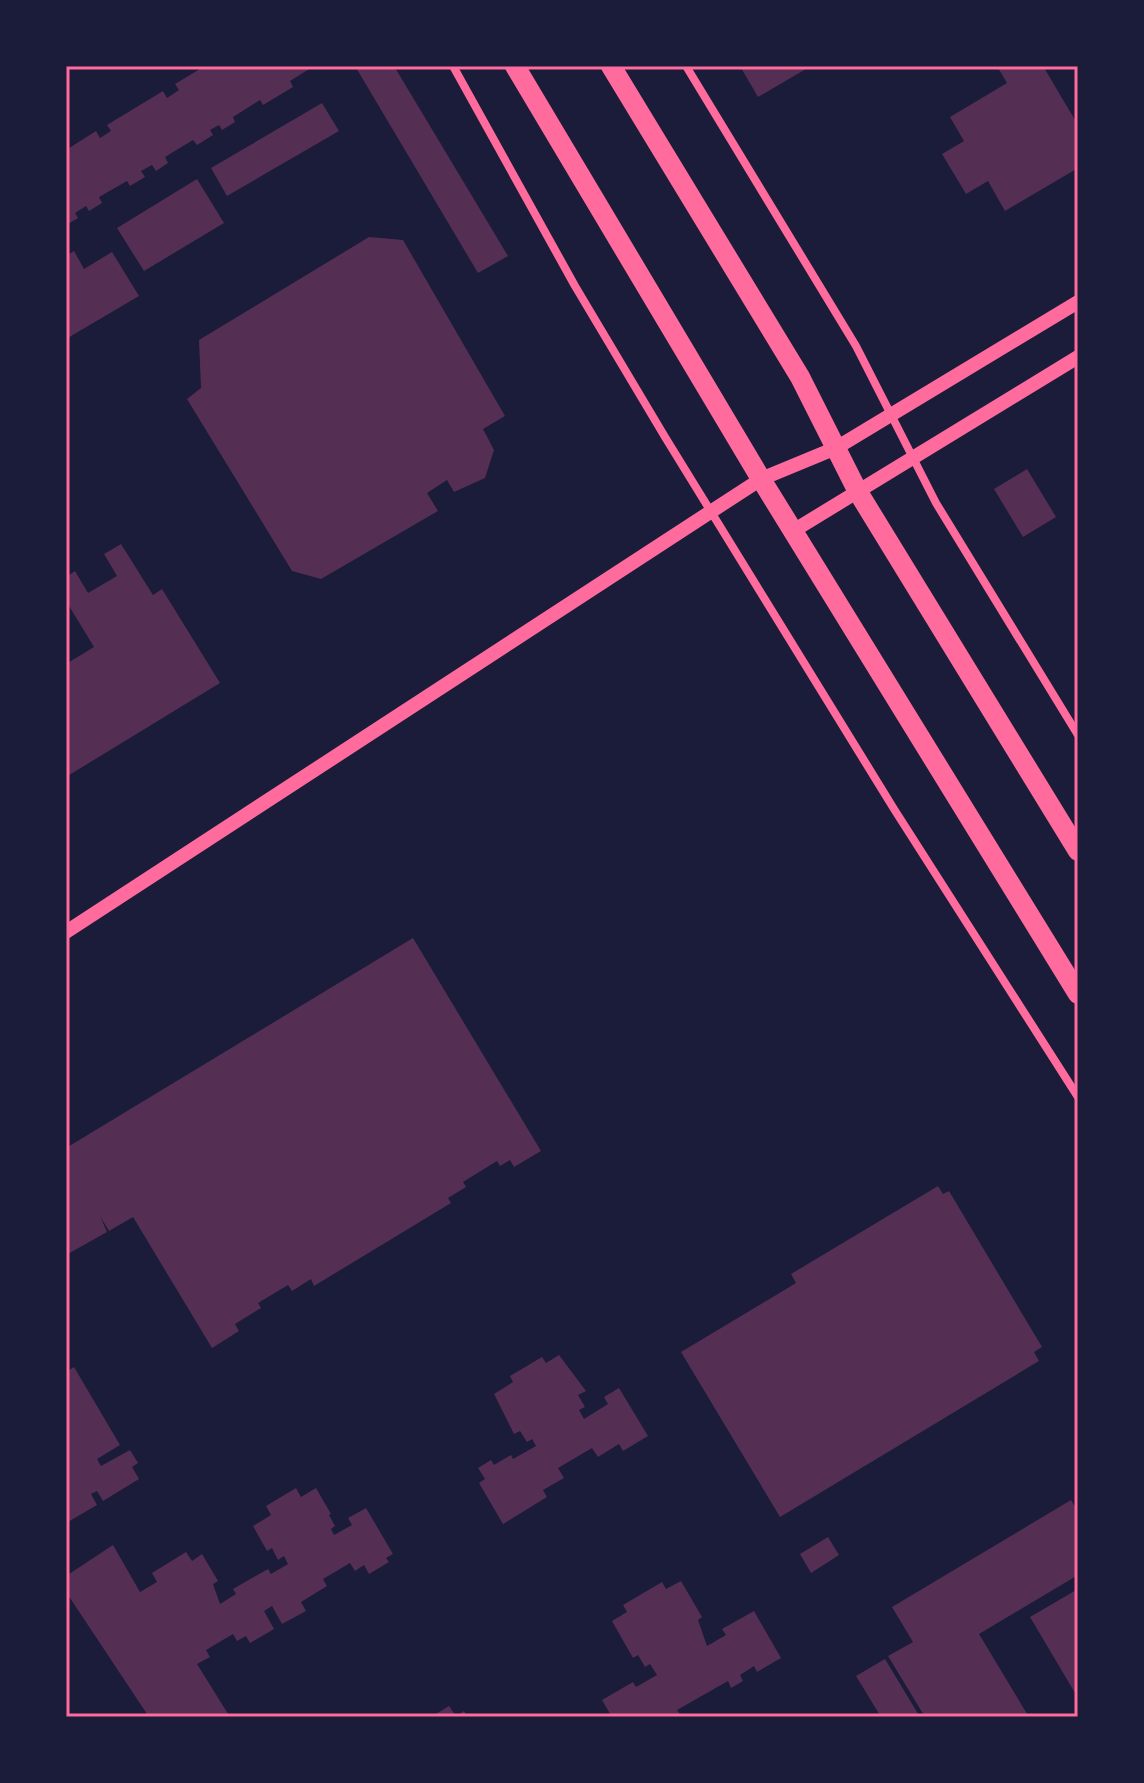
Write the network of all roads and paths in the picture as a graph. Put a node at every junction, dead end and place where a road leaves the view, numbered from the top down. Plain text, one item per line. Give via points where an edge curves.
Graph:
1 (453, 66) edge
2 (515, 66) edge
3 (611, 66) edge
4 (686, 66) edge
5 (1078, 302) edge
6 (1078, 357) edge
7 (891, 414) junction
8 (836, 448) junction
9 (913, 458) junction
10 (761, 479) junction
11 (858, 492) junction
12 (711, 512) junction
13 (793, 531) junction
14 (1078, 735) edge
15 (1078, 851) edge
16 (66, 932) edge
17 (1078, 994) edge
18 (1078, 1097) edge

1 - 12 street via 575,286
2 - 10 main road
3 - 8 main road via 800,377
4 - 7 street via 856,346
5 - 7 street
6 - 9 street
7 - 8 street
7 - 9 street
8 - 10 street
8 - 11 main road
9 - 11 street
9 - 14 street
10 - 12 street
10 - 13 main road
11 - 13 street
11 - 15 main road
12 - 16 street
12 - 18 street
13 - 17 main road

